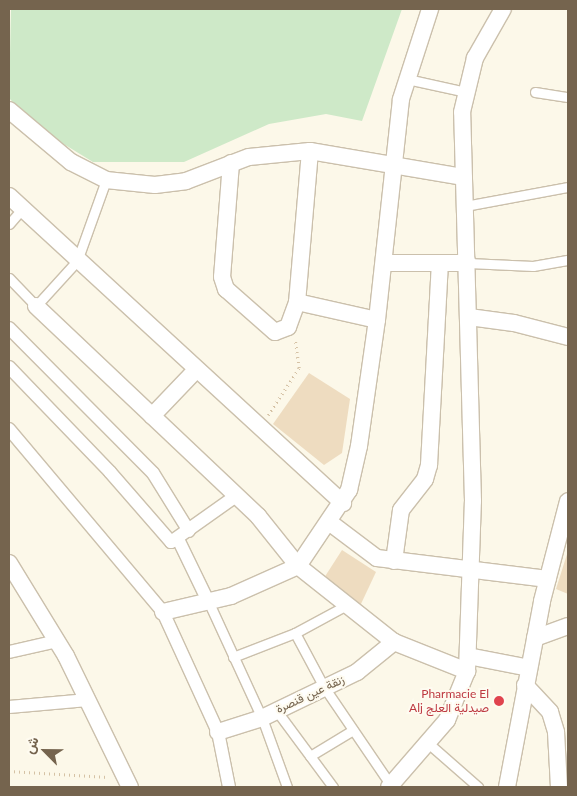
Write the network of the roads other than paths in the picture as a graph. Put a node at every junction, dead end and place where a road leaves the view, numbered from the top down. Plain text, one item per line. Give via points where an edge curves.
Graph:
1 (430, 9) edge
2 (503, 9) edge
3 (406, 79) junction
4 (466, 92) junction
5 (535, 92) dead end
6 (568, 97) edge
7 (9, 110) edge
8 (310, 151) junction
9 (231, 164) junction
10 (395, 167) junction
11 (464, 177) junction
12 (106, 180) junction
13 (568, 187) edge
14 (9, 196) edge
15 (465, 206) junction
16 (22, 209) junction
17 (9, 224) edge
18 (568, 260) edge
19 (77, 261) junction
20 (384, 263) junction
21 (468, 263) junction
22 (440, 265) junction
23 (9, 278) edge
24 (297, 302) junction
25 (36, 306) junction
26 (469, 317) junction
27 (377, 320) junction
28 (9, 328) edge
29 (568, 335) edge
30 (9, 367) edge
31 (196, 370) junction
32 (152, 416) junction
33 (9, 429) edge
34 (236, 496) junction
35 (568, 501) edge
36 (343, 503) junction
37 (329, 522) junction
38 (189, 531) junction
39 (178, 539) junction
40 (394, 561) junction
41 (9, 563) edge
42 (298, 566) junction
43 (469, 571) junction
44 (548, 579) junction
45 (209, 603) junction
46 (345, 606) junction
47 (163, 612) junction
48 (568, 626) edge
49 (295, 633) junction
50 (535, 638) junction
51 (57, 641) junction
52 (394, 642) junction
53 (9, 652) edge
54 (233, 657) junction
55 (468, 664) junction
56 (529, 668) junction
57 (525, 685) junction
58 (324, 687) junction
59 (88, 700) junction
60 (9, 707) edge
61 (269, 714) junction
62 (353, 730) junction
63 (218, 732) junction
64 (428, 743) junction
65 (310, 756) junction
66 (127, 781) edge
67 (229, 787) edge
68 (287, 787) edge
69 (333, 787) edge
70 (391, 787) edge
71 (478, 787) edge
72 (507, 787) edge
73 (559, 787) edge

1 - 3 street
2 - 4 street via 482,44
3 - 4 lane
3 - 10 street
4 - 11 street via 462,112
5 - 6 lane
7 - 12 street via 71,162
8 - 9 street via 263,155
8 - 10 street via 335,153
8 - 24 street
9 - 12 street via 186,181 155,185
9 - 24 street via 224,284 270,330 285,330 292,322
10 - 11 street
10 - 20 street
11 - 15 street
12 - 19 lane
13 - 15 lane
14 - 16 street
15 - 21 street
16 - 17 lane
16 - 19 street
18 - 21 lane via 533,266
19 - 25 lane
19 - 31 street
20 - 22 street
20 - 27 street
21 - 22 street
21 - 26 street
22 - 40 street via 429,465 425,479 401,510
23 - 25 lane
24 - 27 street
25 - 32 street
26 - 29 street
26 - 43 street via 473,501
27 - 36 street via 359,446
28 - 38 street via 153,473
30 - 39 street via 110,472 171,542
31 - 32 street
31 - 36 street
32 - 34 street
33 - 47 street
34 - 38 street
34 - 42 street via 279,539
35 - 44 street
36 - 37 street
37 - 40 street via 371,554
37 - 42 street
38 - 39 street
39 - 45 street
40 - 43 street
41 - 51 street
42 - 45 street
42 - 46 street
43 - 44 street
43 - 55 street
44 - 50 street
45 - 47 street
45 - 54 lane
46 - 49 lane
46 - 52 street
47 - 63 street
48 - 50 street
49 - 54 lane
49 - 58 lane
50 - 56 street
51 - 53 street
51 - 59 street
52 - 55 street
52 - 58 street, زنقة عين قنصرة via 357,672
54 - 61 lane
55 - 56 street
55 - 64 street via 447,720
56 - 57 street
57 - 72 street
57 - 73 street via 550,712
58 - 61 street, زنقة عين قنصرة
58 - 62 lane
59 - 60 street
59 - 66 street
61 - 63 street, زنقة عين قنصرة
61 - 65 lane
61 - 68 lane
62 - 65 lane
62 - 70 lane
63 - 67 street
64 - 70 street
64 - 71 lane
65 - 69 lane

